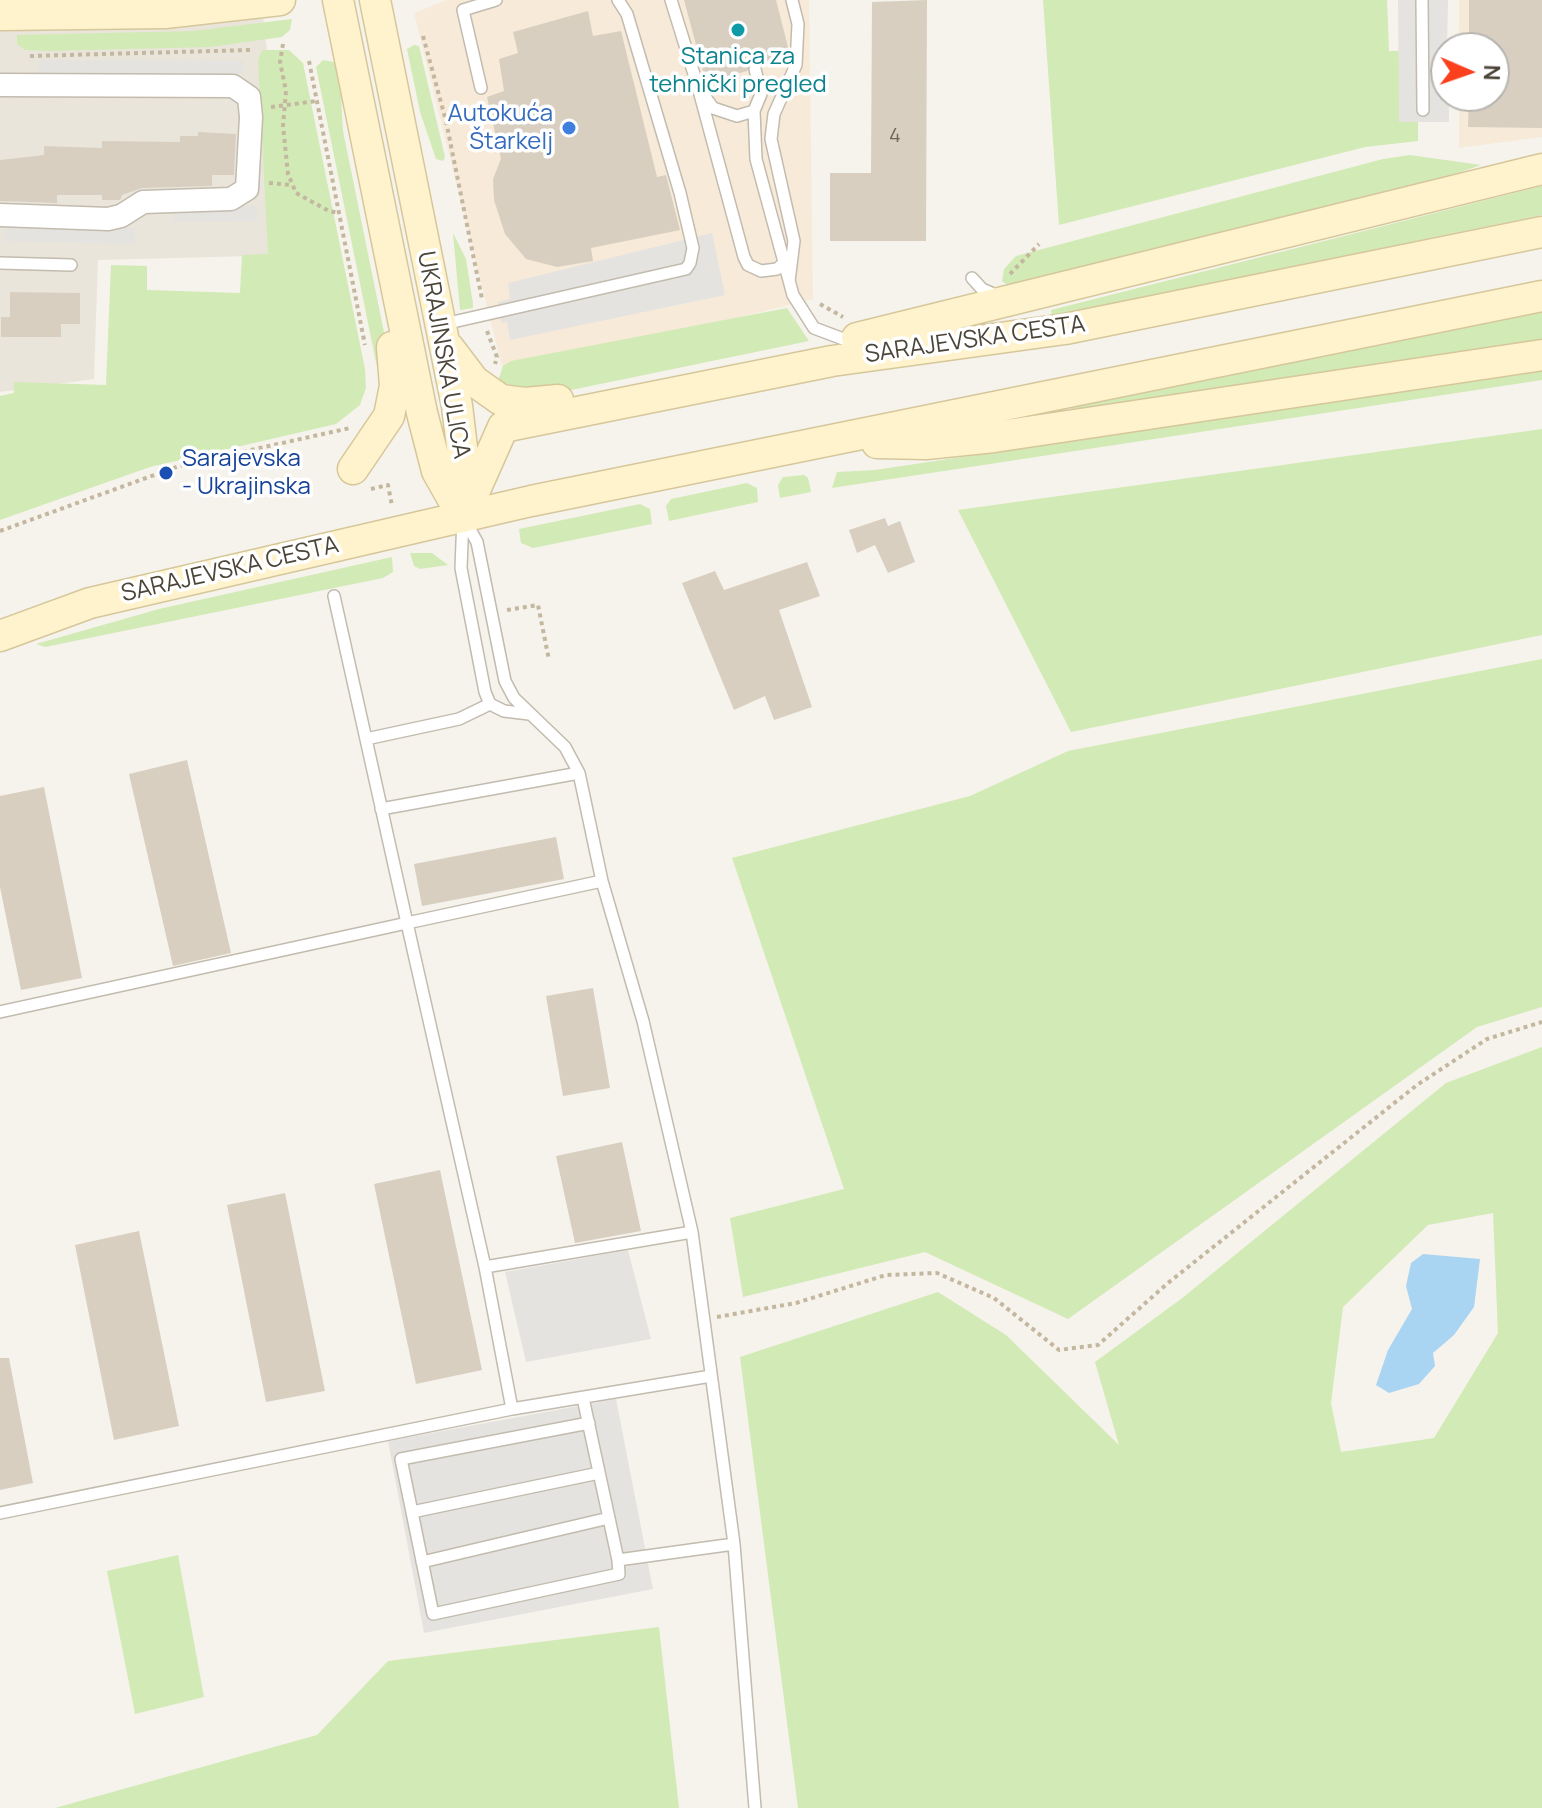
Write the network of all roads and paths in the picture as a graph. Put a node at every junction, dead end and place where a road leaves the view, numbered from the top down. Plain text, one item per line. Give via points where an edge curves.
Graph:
1 (280, 0) edge
2 (338, 0) edge
3 (375, 0) edge
4 (496, 0) edge
5 (618, 0) edge
6 (671, 0) edge
7 (792, 0) edge
8 (1422, 0) edge
9 (0, 15) edge
10 (423, 36) dead end
11 (283, 44) dead end
12 (250, 50) dead end
13 (30, 56) dead end
14 (309, 61) dead end
15 (755, 69) dead end
16 (0, 85) edge
17 (698, 87) junction
18 (481, 88) dead end
19 (317, 101) junction
20 (285, 105) junction
21 (257, 108) dead end
22 (1423, 110) dead end
23 (754, 111) junction
24 (1542, 169) edge
25 (259, 182) dead end
26 (293, 185) junction
27 (339, 213) junction
28 (0, 215) edge
29 (1542, 232) edge
30 (1039, 244) dead end
31 (389, 254) junction
32 (0, 263) edge
33 (784, 263) junction
34 (71, 265) dead end
35 (789, 281) junction
36 (1014, 291) junction
37 (1542, 296) edge
38 (484, 315) junction
39 (440, 330) junction
40 (846, 340) junction
41 (366, 351) dead end
42 (1542, 355) edge
43 (497, 357) dead end
44 (776, 372) junction
45 (634, 401) junction
46 (357, 425) dead end
47 (852, 436) junction
48 (353, 469) dead end
49 (463, 517) junction
50 (0, 531) edge
51 (334, 596) dead end
52 (501, 612) dead end
53 (0, 636) edge
54 (549, 660) dead end
55 (490, 704) junction
56 (530, 714) junction
57 (366, 739) junction
58 (579, 773) junction
59 (381, 809) junction
60 (602, 881) junction
61 (407, 923) junction
62 (0, 1012) edge
63 (1542, 1022) edge
64 (692, 1232) junction
65 (485, 1267) junction
66 (703, 1319) junction
67 (711, 1376) junction
68 (583, 1398) junction
69 (512, 1409) junction
70 (589, 1423) junction
71 (599, 1473) junction
72 (412, 1512) junction
73 (0, 1513) edge
74 (609, 1518) junction
75 (734, 1544) junction
76 (618, 1560) junction
77 (422, 1562) junction
78 (755, 1808) edge

1 - 9 main road via 165,13
2 - 31 main road, UKRAJINSKA ULICA
3 - 39 main road, UKRAJINSKA ULICA
4 - 18 lane via 463,10
5 - 38 lane via 627,14 674,171 693,248 690,263 686,269
6 - 17 lane
7 - 35 lane via 799,44 796,65 774,114 771,139 794,241
8 - 22 lane
10 - 38 path via 449,135
11 - 20 path
12 - 13 path
14 - 19 path
15 - 23 lane via 761,94
16 - 28 street via 233,86 249,97 251,117 247,189 231,199 143,202 108,219
17 - 23 lane via 713,108 737,116
17 - 33 lane via 744,257 761,271
19 - 20 path
19 - 27 path
20 - 21 path
20 - 26 path via 284,147
23 - 33 lane via 756,159
24 - 36 main road
25 - 26 path
26 - 27 path via 307,200
27 - 41 path
29 - 44 main road, SARAJEVSKA CESTA via 1065,329
30 - 36 path
31 - 48 main road via 384,300 396,374 394,400 385,424
31 - 49 main road, UKRAJINSKA ULICA via 437,471
32 - 34 lane
33 - 35 lane
35 - 40 lane via 805,320 824,334
36 - 40 main road via 953,316
37 - 47 main road, SARAJEVSKA CESTA
38 - 39 lane
38 - 43 path
39 - 45 main road via 474,381 501,400 538,403 602,394
39 - 49 main road, UKRAJINSKA ULICA via 464,464
40 - 44 main road via 805,349
42 - 47 main road via 994,437 892,445
44 - 45 main road, SARAJEVSKA CESTA
45 - 49 main road, SARAJEVSKA CESTA via 503,427
46 - 50 path via 179,466
47 - 49 main road, SARAJEVSKA CESTA
49 - 53 main road, SARAJEVSKA CESTA via 90,603
49 - 55 lane via 461,568
49 - 56 lane via 477,542 505,681
51 - 57 lane
52 - 54 path via 538,605
55 - 56 lane
55 - 57 lane via 459,719
56 - 58 lane via 565,747
57 - 59 lane
58 - 59 lane
58 - 60 lane
59 - 61 lane
60 - 61 lane
60 - 64 lane via 643,1021
61 - 62 lane
61 - 65 lane
63 - 66 path via 1487,1039 1417,1085 1098,1345 1059,1350 994,1298 937,1273 886,1275 796,1303
64 - 65 lane
64 - 66 lane
65 - 69 lane
66 - 67 lane
67 - 68 lane
67 - 75 lane
68 - 69 lane
68 - 70 lane
69 - 73 lane
70 - 71 lane
70 - 72 lane via 401,1459
71 - 72 lane
71 - 74 lane
72 - 77 lane
74 - 76 lane
74 - 77 lane
75 - 76 lane
75 - 78 lane
76 - 77 lane via 619,1574 433,1614

